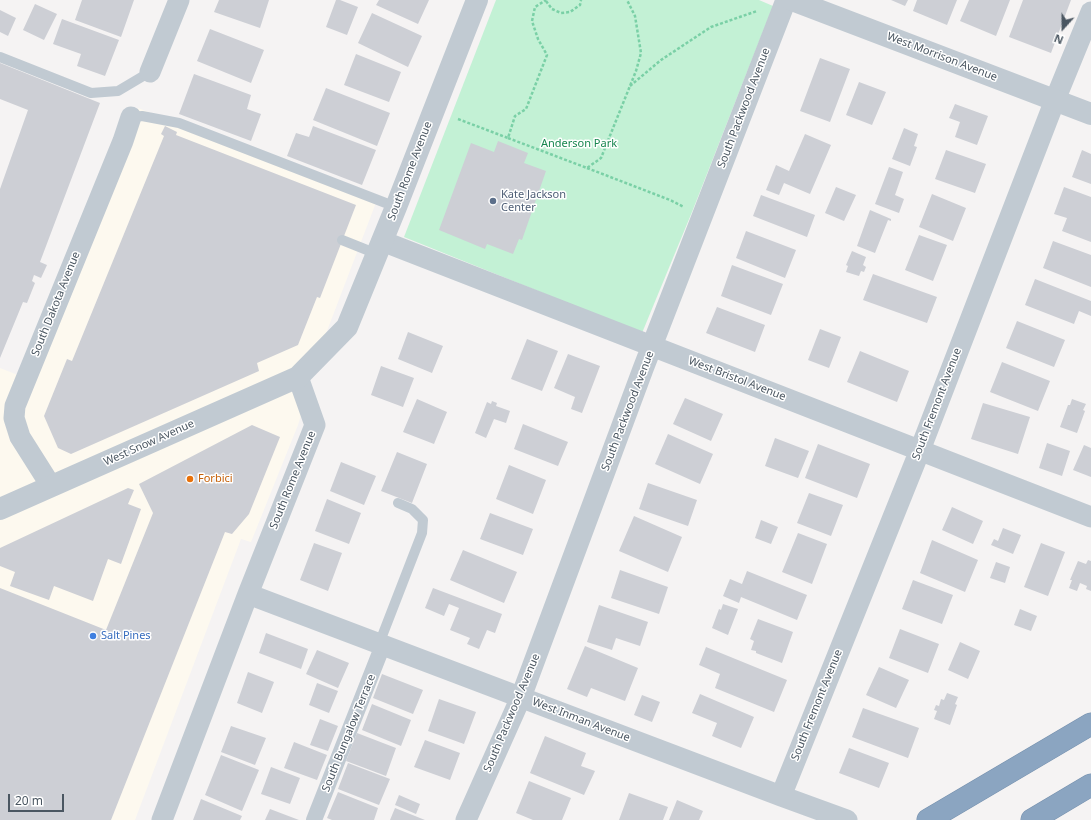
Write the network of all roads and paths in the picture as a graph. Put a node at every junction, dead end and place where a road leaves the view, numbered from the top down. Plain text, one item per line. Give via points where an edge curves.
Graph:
1 (179, 0) edge
2 (477, 0) edge
3 (546, 0) edge
4 (581, 0) edge
5 (627, 0) edge
6 (786, 0) edge
7 (792, 0) edge
8 (757, 11) dead end
9 (1091, 12) edge
10 (0, 57) edge
11 (150, 72) joint
12 (630, 86) junction
13 (1055, 100) junction
14 (1091, 114) edge
15 (131, 117) joint
16 (458, 119) dead end
17 (508, 138) junction
18 (587, 168) junction
19 (396, 207) junction
20 (686, 208) dead end
21 (342, 240) dead end
22 (380, 248) junction
23 (652, 346) junction
24 (298, 377) junction
25 (920, 450) junction
26 (51, 486) junction
27 (398, 503) dead end
28 (0, 509) edge
29 (1091, 517) edge
30 (248, 594) junction
31 (381, 645) junction
32 (521, 697) junction
33 (1091, 724) edge
34 (1091, 785) edge
35 (781, 796) junction
36 (162, 820) edge
37 (314, 820) edge
38 (466, 820) edge
39 (847, 820) edge
40 (928, 820) edge
41 (1032, 820) edge

1 - 11 street
2 - 19 street, South Rome Avenue
3 - 4 path via 552,9 561,13 570,12 580,5
3 - 17 path via 535,7 532,21 547,54 526,109 515,116
5 - 12 path via 635,16 641,53
6 - 23 street, South Packwood Avenue
7 - 13 street, West Morrison Avenue
8 - 12 path via 711,27 661,60
9 - 13 street, South Fremont Avenue
10 - 11 lane via 91,93 118,91
12 - 18 path via 601,158
13 - 14 street, West Morrison Avenue
13 - 25 street, South Fremont Avenue
15 - 19 lane via 142,116 179,123
15 - 26 street, South Dakota Avenue via 15,406 14,418 20,437
16 - 17 path
17 - 18 path
18 - 20 path
19 - 22 street, South Rome Avenue
21 - 22 lane
22 - 23 street, West Bristol Avenue
22 - 24 street, South Rome Avenue via 347,327
23 - 25 street, West Bristol Avenue
23 - 32 street, South Packwood Avenue
24 - 26 street, West Snow Avenue
24 - 30 street, South Rome Avenue via 315,425
25 - 29 street, West Bristol Avenue
25 - 35 street, South Fremont Avenue
26 - 28 street, West Snow Avenue
27 - 31 lane via 412,510 423,520 422,533
30 - 31 street, West Inman Avenue
30 - 36 street, South Rome Avenue
31 - 32 street, West Inman Avenue
31 - 37 street, South Bungalow Terrace
32 - 35 street, West Inman Avenue
32 - 38 street, South Packwood Avenue
33 - 40 highway
34 - 41 highway
35 - 39 street, West Inman Avenue

